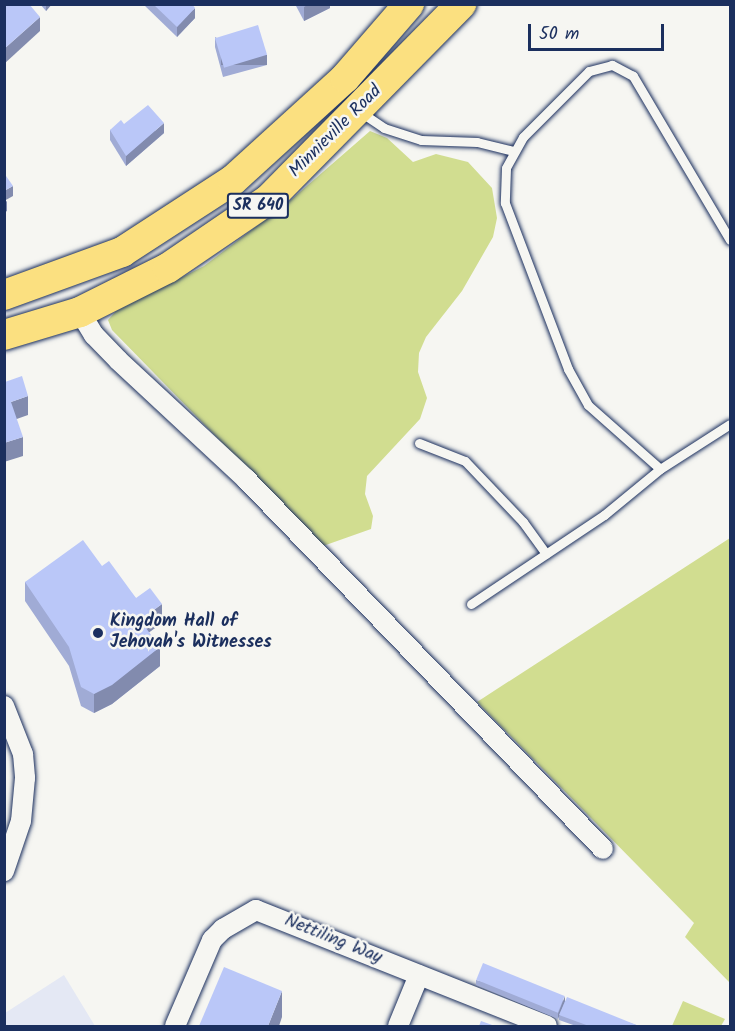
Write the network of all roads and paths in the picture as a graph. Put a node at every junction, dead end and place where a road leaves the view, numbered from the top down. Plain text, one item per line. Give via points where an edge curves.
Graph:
1 (409, 4) edge
2 (461, 4) edge
3 (357, 110) junction
4 (512, 151) junction
5 (730, 240) edge
6 (4, 295) edge
7 (80, 312) junction
8 (4, 335) edge
9 (730, 424) edge
10 (419, 442) dead end
11 (660, 469) junction
12 (546, 554) junction
13 (471, 604) dead end
14 (4, 706) edge
15 (603, 849) dead end
16 (4, 872) edge
17 (419, 975) junction
18 (176, 1026) edge
19 (398, 1026) edge
20 (547, 1026) edge

1 - 6 main road, Minnieville Road / SR 640 via 345,78 233,180 122,252
2 - 3 main road, Minnieville Road / SR 640
3 - 4 lane via 384,128 421,140 477,142
3 - 7 main road, Minnieville Road / SR 640 via 268,199 168,268
4 - 5 lane via 589,71 612,65 624,69 648,98
4 - 11 lane via 506,168 505,203 568,369 588,405
7 - 8 main road, Minnieville Road / SR 640
7 - 15 street via 94,335 118,360 246,479
9 - 11 lane
10 - 12 lane via 465,460 523,522
11 - 12 lane via 604,515
12 - 13 lane
14 - 16 street via 23,754 25,778 21,821
17 - 18 street, Nettiling Way via 252,910 212,940
17 - 19 street
17 - 20 street, Nettiling Way

